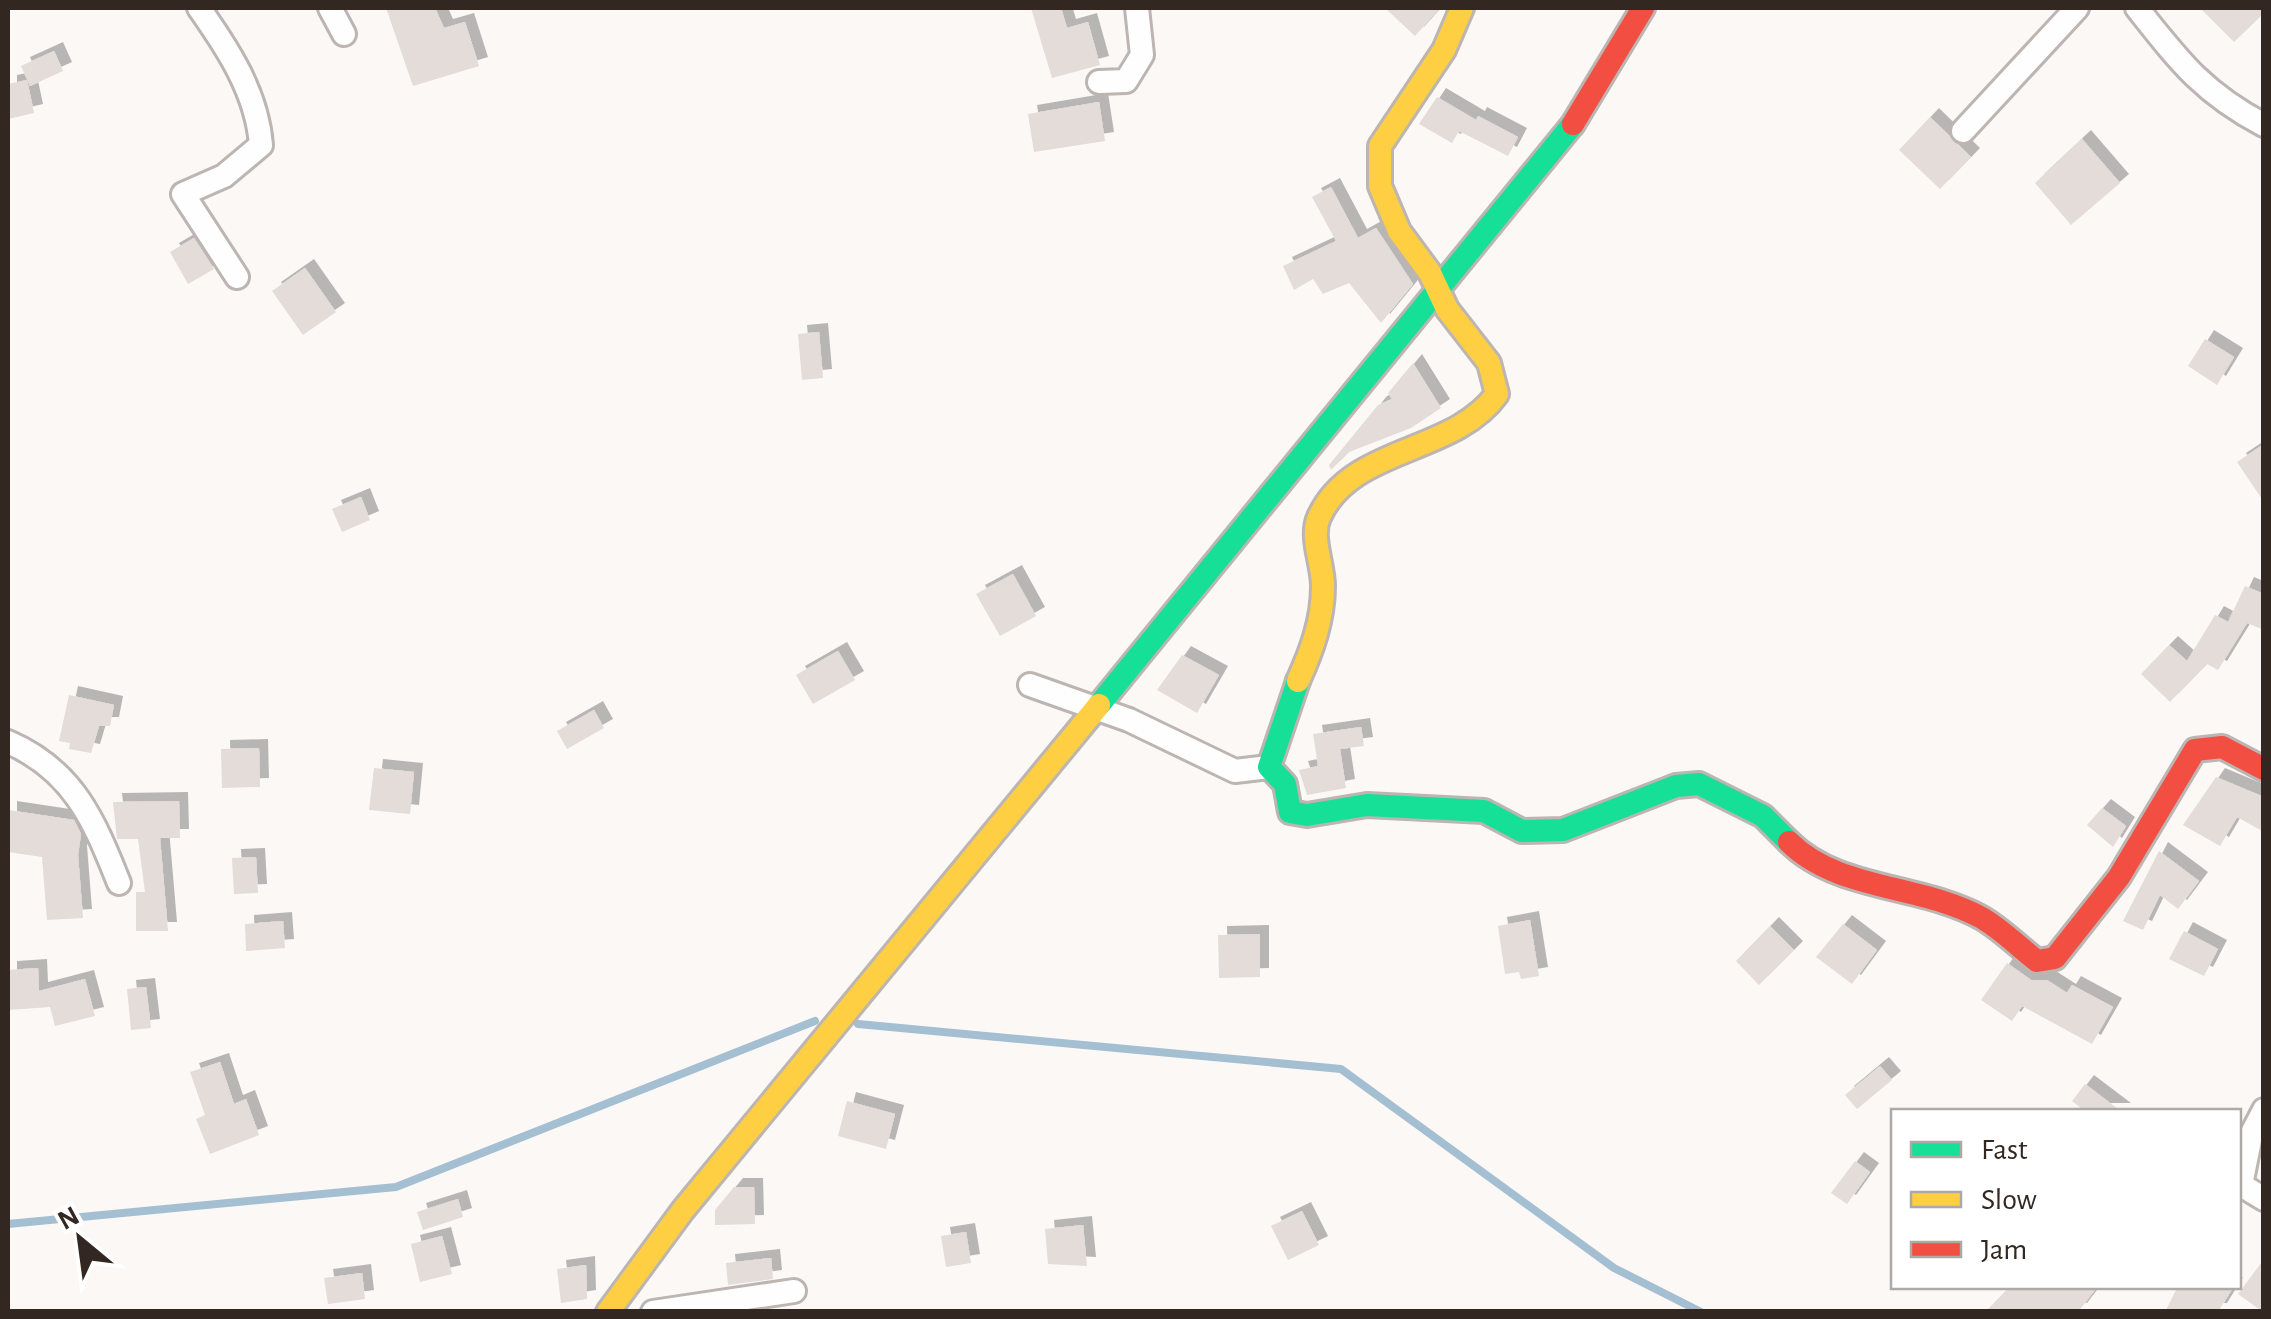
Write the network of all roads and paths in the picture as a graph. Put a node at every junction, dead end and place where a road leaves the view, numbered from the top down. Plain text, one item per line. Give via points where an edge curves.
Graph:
1 (199, 8) edge
2 (330, 8) edge
3 (1137, 8) edge
4 (1462, 8) edge
5 (1643, 8) edge
6 (2077, 8) edge
7 (2137, 8) edge
8 (344, 34) dead end
9 (1099, 82) dead end
10 (2264, 126) edge
11 (1963, 131) dead end
12 (237, 277) dead end
13 (1030, 685) dead end
14 (8, 742) edge
15 (1269, 767) junction
16 (2264, 769) edge
17 (119, 883) dead end
18 (2264, 1110) edge
19 (2264, 1200) edge
20 (794, 1290) dead end
21 (608, 1312) edge
22 (653, 1312) edge

1 - 12 street via 258,112 261,144 224,176 182,194
2 - 8 street
3 - 9 street via 1142,56 1126,81
4 - 15 main road via 1444,50 1380,146 1380,186 1446,309 1489,363 1497,394 1484,412 1356,471 1319,517 1323,585 1316,640
5 - 21 main road via 1563,140 683,1210
6 - 11 street
7 - 10 street via 2221,103
13 - 15 street via 1129,720 1235,771
14 - 17 street via 38,756 73,791 95,822
15 - 16 main road via 1285,784 1290,812 1367,805 1484,811 1522,830 1563,830 1676,786 1699,784 1763,816 1822,868 1982,918 2037,961 2055,958 2119,877 2195,750 2222,746
18 - 19 street via 2251,1135 2241,1185
20 - 22 street

